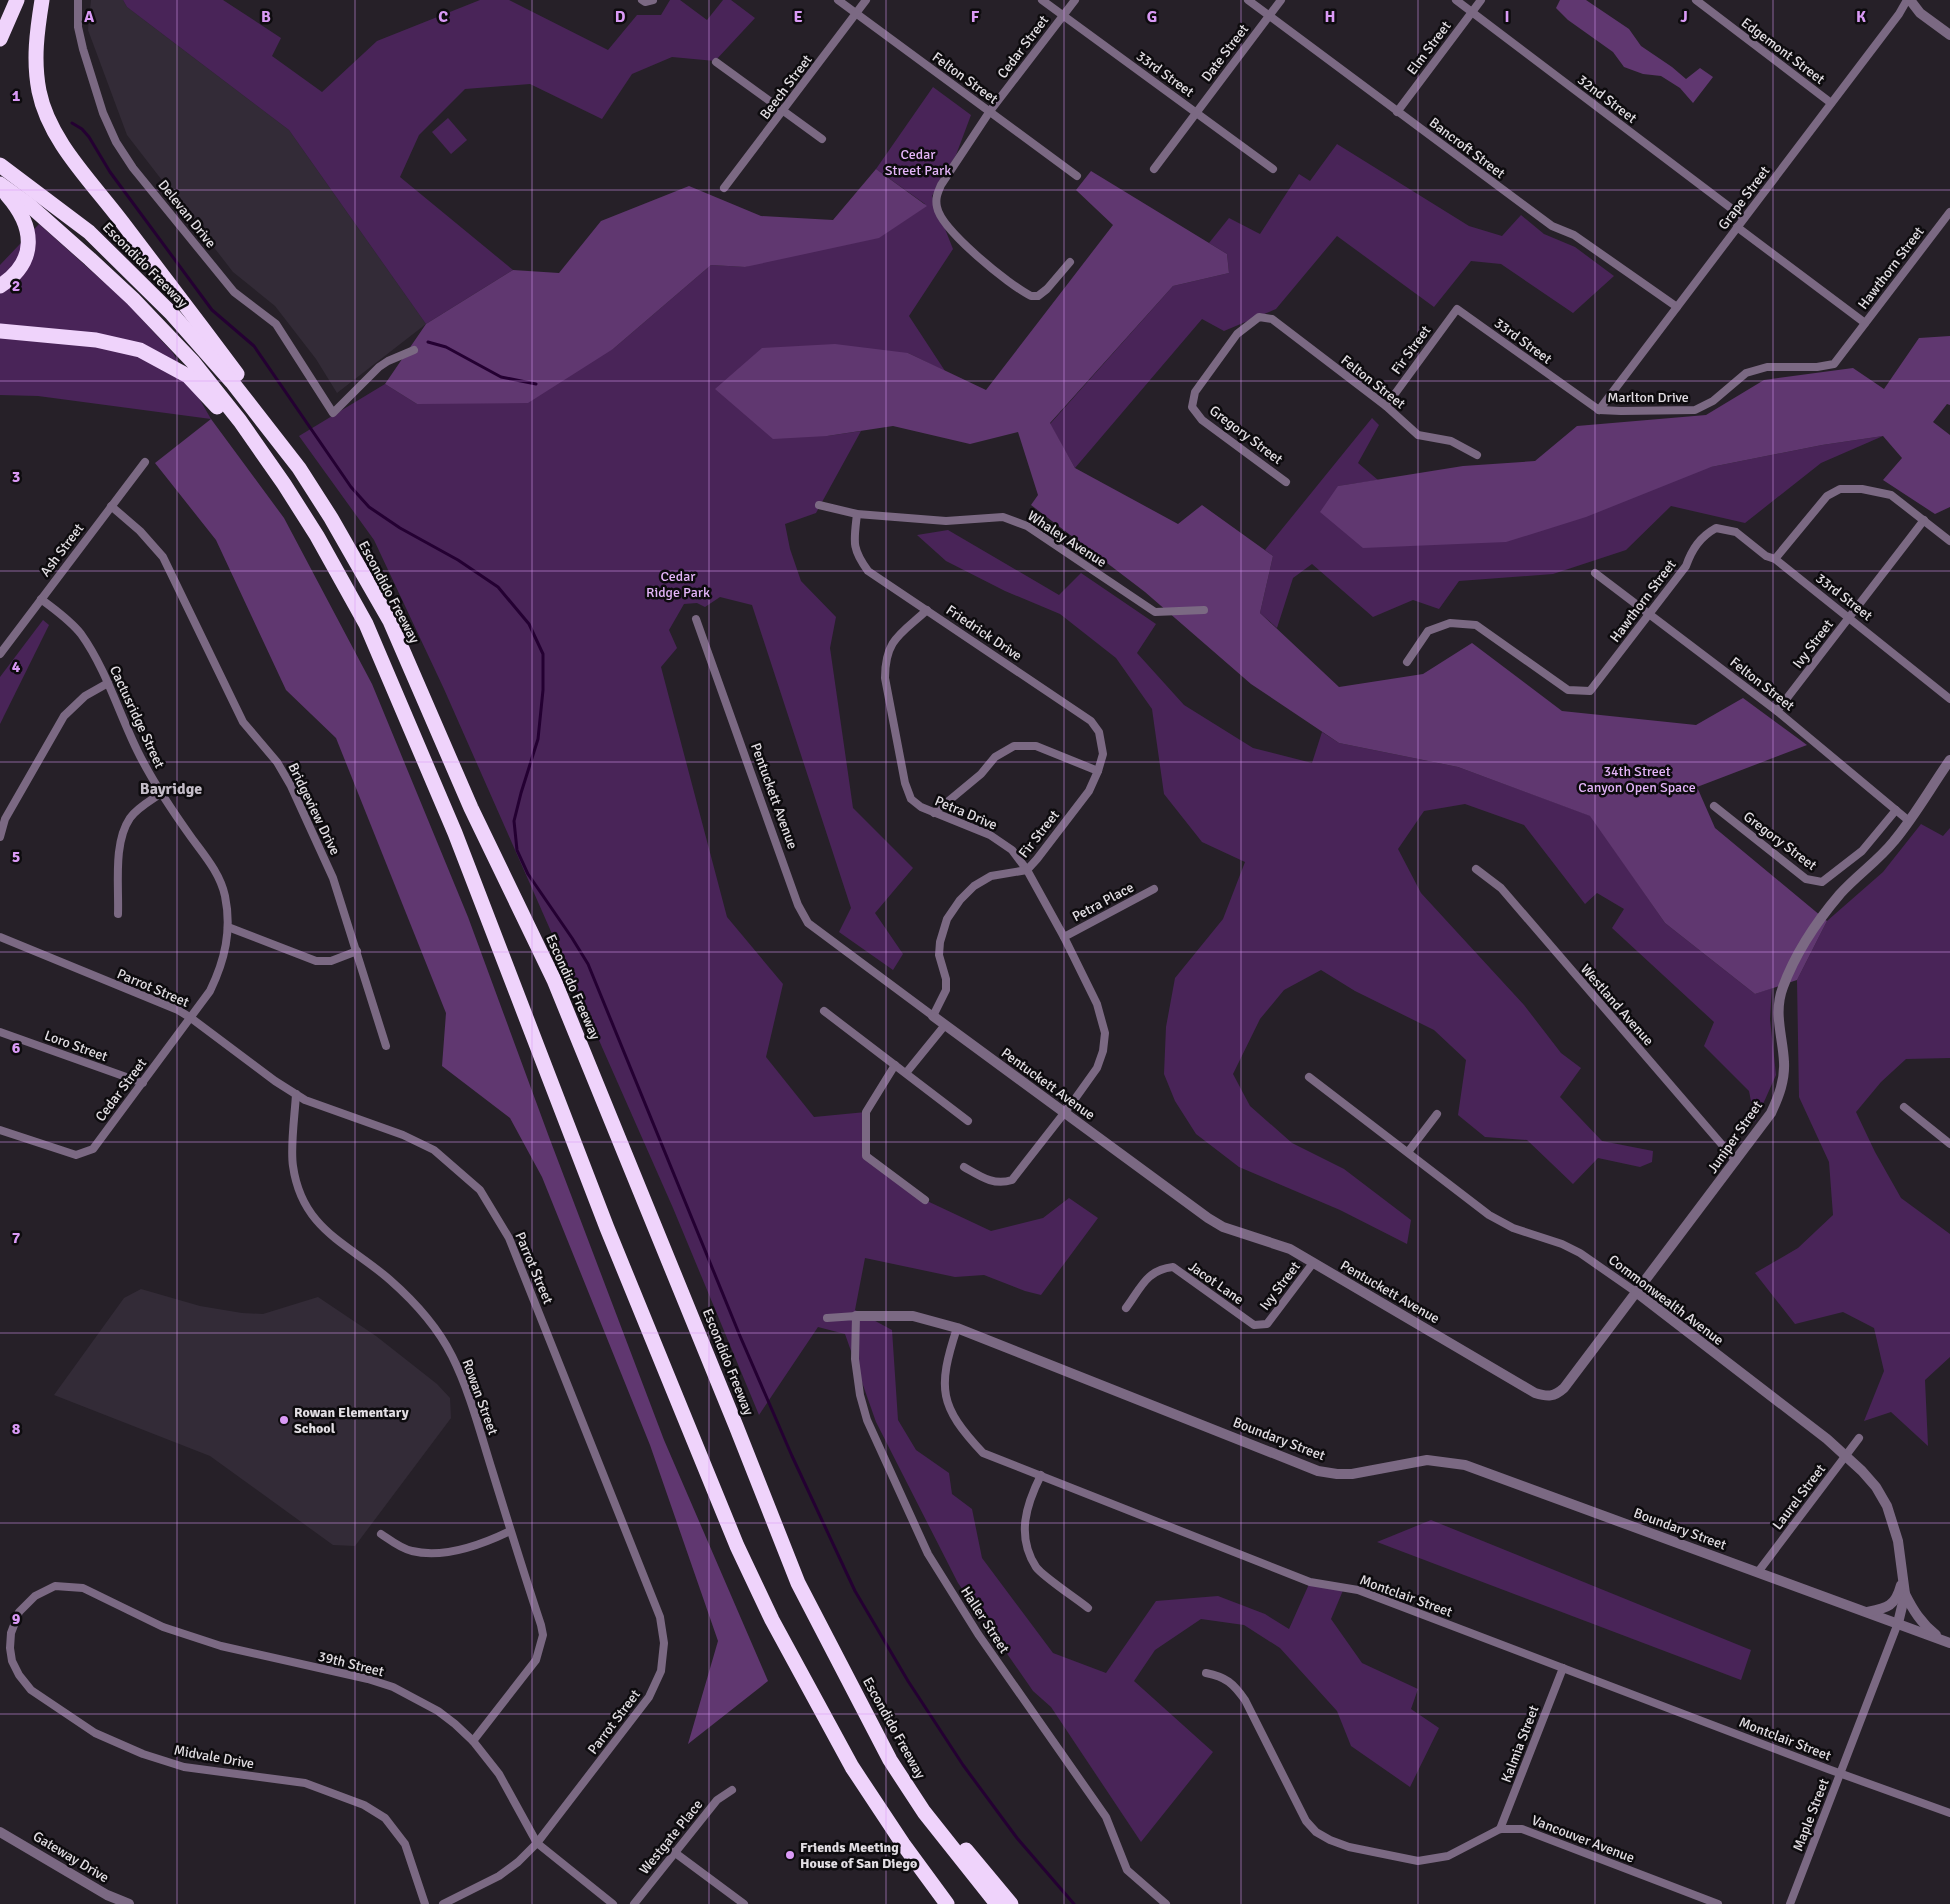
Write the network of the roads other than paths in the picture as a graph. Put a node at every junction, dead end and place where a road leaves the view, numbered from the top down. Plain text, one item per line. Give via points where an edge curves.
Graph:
1 (18, 0) edge
2 (42, 0) edge
3 (78, 0) edge
4 (642, 0) edge
5 (653, 0) edge
6 (838, 0) edge
7 (866, 0) edge
8 (1042, 0) edge
9 (1075, 0) edge
10 (1248, 0) edge
11 (1281, 0) edge
12 (1456, 0) edge
13 (1481, 0) edge
14 (1696, 0) edge
15 (1909, 0) edge
16 (1472, 12) junction
17 (856, 13) junction
18 (1269, 15) junction
19 (1063, 16) junction
20 (1950, 35) edge
21 (0, 38) edge
22 (716, 62) dead end
23 (1831, 103) junction
24 (783, 111) junction
25 (990, 111) junction
26 (1196, 112) junction
27 (1397, 112) junction
28 (822, 139) dead end
29 (0, 165) edge
30 (1154, 169) dead end
31 (1273, 169) dead end
32 (1077, 176) dead end
33 (0, 184) edge
34 (724, 188) dead end
35 (0, 189) edge
36 (1950, 212) edge
37 (1744, 218) junction
38 (1737, 227) junction
39 (1070, 262) dead end
40 (0, 286) edge
41 (1677, 307) junction
42 (1457, 309) joint
43 (1865, 323) junction
44 (0, 331) edge
45 (414, 350) dead end
46 (1834, 364) joint
47 (1192, 406) joint
48 (1386, 406) junction
49 (1599, 410) junction
50 (1477, 455) dead end
51 (145, 462) dead end
52 (299, 468) junction
53 (1286, 482) dead end
54 (284, 484) junction
55 (820, 505) dead end
56 (111, 506) junction
57 (857, 514) junction
58 (1924, 520) junction
59 (1716, 528) joint
60 (1950, 541) edge
61 (1775, 559) junction
62 (1595, 573) dead end
63 (41, 599) junction
64 (928, 610) junction
65 (1204, 610) dead end
66 (1649, 614) junction
67 (1849, 617) junction
68 (696, 619) dead end
69 (0, 654) edge
70 (1407, 662) dead end
71 (108, 683) junction
72 (1950, 699) edge
73 (1777, 711) junction
74 (1950, 760) edge
75 (1098, 772) junction
76 (160, 794) junction
77 (1714, 806) dead end
78 (1896, 810) junction
79 (934, 813) junction
80 (1909, 821) junction
81 (0, 837) edge
82 (1476, 869) dead end
83 (1027, 870) junction
84 (1154, 889) dead end
85 (118, 914) dead end
86 (228, 927) junction
87 (1064, 937) junction
88 (1, 938) edge
89 (357, 951) junction
90 (824, 1011) dead end
91 (933, 1016) junction
92 (191, 1018) junction
93 (945, 1025) junction
94 (0, 1032) edge
95 (386, 1046) dead end
96 (895, 1066) junction
97 (906, 1073) junction
98 (1309, 1078) dead end
99 (143, 1083) junction
100 (296, 1094) junction
101 (1904, 1107) dead end
102 (1064, 1114) junction
103 (1437, 1114) dead end
104 (968, 1121) dead end
105 (0, 1130) edge
106 (1950, 1144) edge
107 (1408, 1152) junction
108 (1736, 1161) junction
109 (964, 1167) dead end
110 (925, 1200) dead end
111 (1313, 1263) junction
112 (1636, 1292) junction
113 (1126, 1308) dead end
114 (856, 1316) junction
115 (827, 1318) dead end
116 (1267, 1324) joint
117 (957, 1328) junction
118 (1564, 1388) joint
119 (1859, 1438) dead end
120 (1846, 1456) junction
121 (1041, 1475) junction
122 (510, 1531) junction
123 (380, 1534) dead end
124 (1758, 1572) junction
125 (1903, 1577) junction
126 (1905, 1594) junction
127 (1088, 1608) dead end
128 (1867, 1612) junction
129 (15, 1619) joint
130 (1898, 1623) junction
131 (1946, 1641) edge
132 (1562, 1668) junction
133 (1206, 1672) dead end
134 (869, 1718) junction
135 (473, 1741) junction
136 (1840, 1773) junction
137 (732, 1790) dead end
138 (1950, 1813) edge
139 (1500, 1829) junction
140 (0, 1832) edge
141 (537, 1843) junction
142 (674, 1852) junction
143 (129, 1904) edge
144 (425, 1904) edge
145 (443, 1904) edge
146 (613, 1904) edge
147 (634, 1904) edge
148 (744, 1904) edge
149 (947, 1904) edge
150 (997, 1904) edge
151 (1011, 1904) edge
152 (1166, 1904) edge
153 (1718, 1904) edge
154 (1790, 1904) edge

1 - 21 highway
2 - 52 highway via 36,40 36,69 49,121 75,161 241,379
3 - 45 street, Delevan Drive via 82,49 116,142 133,168 234,292 276,324 333,413 375,370
4 - 5 street
6 - 17 street, Felton Street
7 - 17 street, Beech Street
8 - 19 street, 33rd Street
9 - 19 street, Cedar Street
10 - 18 street, Bancroft Street
11 - 18 street, Date Street
12 - 16 street, 32nd Street
13 - 16 street, Elm Street
14 - 23 street, Edgemont Street
15 - 20 street
15 - 23 street, Grape Street
16 - 27 street, Elm Street
16 - 37 street, 32nd Street
17 - 24 street, Beech Street
17 - 25 street, Felton Street
18 - 26 street, Date Street
18 - 27 street, Bancroft Street
19 - 25 street, Cedar Street
19 - 26 street, 33rd Street
22 - 24 street
23 - 37 street, Grape Street
24 - 28 street
24 - 34 street, Beech Street
25 - 32 street, Felton Street
25 - 39 street, Cedar Street via 941,185 936,197 937,208 973,253 1031,296 1038,296
26 - 30 street, Date Street
26 - 31 street, 33rd Street
27 - 41 street, Bancroft Street via 1552,226 1574,235
29 - 52 highway, Escondido Freeway via 89,232 166,307 238,388
33 - 54 highway via 28,204 133,299 240,421
35 - 40 highway via 25,221 29,236 22,264
36 - 43 street, Hawthorn Street
37 - 38 street, Grape Street
38 - 41 street, Grape Street
38 - 43 street
41 - 49 street, Grape Street
42 - 48 street, Fir Street
42 - 49 street, 33rd Street
43 - 46 street, Hawthorn Street
44 - 54 highway via 96,340 140,350 188,376
46 - 49 street, Marlton Drive via 1766,367 1746,373 1713,401 1695,410
47 - 48 street, Felton Street via 1195,392 1237,334 1259,317 1272,320
47 - 53 street, Gregory Street via 1202,420
48 - 50 street, Felton Street via 1418,435 1451,442
51 - 56 street, Ash Street
52 - 134 highway, Escondido Freeway via 390,621 471,808 554,980 798,1583
54 - 149 highway via 362,616 383,662 455,833 614,1246 737,1546 772,1620 852,1767
55 - 57 street, Whaley Avenue
56 - 63 street, Ash Street
56 - 89 street, Bridgeview Drive via 163,557 243,722 277,762 291,786 333,878
57 - 64 street, Friedrick Drive via 854,541 859,559 868,571
57 - 65 street, Whaley Avenue via 946,521 1003,517 1027,526 1155,612
58 - 60 street
58 - 61 street via 1891,495 1862,489 1840,489 1827,496
58 - 67 street, Ivy Street
59 - 61 street, 33rd Street via 1736,532 1766,556
59 - 66 street, Hawthorn Street via 1692,550 1686,566
61 - 67 street, 33rd Street
62 - 66 street, Felton Street
63 - 69 street, Ash Street
63 - 71 street, Cactusridge Street via 80,632
64 - 75 street, Friedrick Drive via 1091,721 1102,742 1103,754
64 - 79 street, Petra Drive via 896,638 888,651 885,678 905,783 911,799
66 - 70 street, Hawthorn Street via 1590,690 1568,690 1476,625 1450,623 1428,631
66 - 73 street, Felton Street
67 - 72 street, 33rd Street
67 - 73 street, Ivy Street
68 - 91 street, Pentuckett Avenue via 798,905 808,923
71 - 76 street, Cactusridge Street
71 - 81 street via 85,696 64,716 5,819
73 - 78 street, Felton Street
74 - 80 street, Juniper Street
75 - 79 street via 1036,746 1014,746 995,757 981,774
75 - 83 street, Fir Street via 1089,791
76 - 85 street via 136,810 120,840
76 - 86 street, Cactusridge Street via 215,871 225,895
77 - 78 street, Gregory Street via 1806,879 1822,882 1862,851
78 - 80 street, Felton Street
79 - 83 street, Petra Drive via 990,835 1012,850
80 - 108 street, Juniper Street via 1894,842 1841,893 1807,940 1789,974 1778,1004 1784,1080 1771,1113
82 - 108 street, Westland Avenue via 1501,888
83 - 87 street, Petra Drive
83 - 91 street, Fir Street via 991,876 974,886 947,919 940,942 946,990
84 - 87 street, Petra Place
86 - 89 street via 316,961 331,961
86 - 92 street, Cactusridge Street via 220,972
87 - 102 street, Petra Drive via 1097,1004 1105,1033 1097,1068
88 - 92 street, Parrot Street
89 - 95 street, Bridgeview Drive
90 - 96 street
91 - 93 street, Pentuckett Avenue
92 - 99 street, Cedar Street
92 - 100 street, Parrot Street
93 - 97 street
93 - 102 street, Pentuckett Avenue
94 - 99 street, Loro Street
96 - 97 street
96 - 110 street via 866,1112 866,1156
97 - 104 street
98 - 107 street, Commonwealth Avenue
99 - 105 street, Cedar Street via 92,1149 76,1154
100 - 122 street, Rowan Street via 293,1164 309,1211 324,1230 389,1279 434,1326 452,1356 470,1401
100 - 141 street, Parrot Street via 434,1150 480,1190 509,1238 660,1617 664,1643 661,1671 649,1696
101 - 106 street
102 - 109 street via 1012,1180 990,1182
102 - 111 street, Pentuckett Avenue via 1223,1228 1290,1249
103 - 107 street
107 - 112 street, Commonwealth Avenue via 1489,1215 1513,1228 1580,1253
108 - 112 street, Juniper Street
111 - 116 street, Ivy Street
111 - 118 street, Pentuckett Avenue via 1536,1392 1555,1396
112 - 118 street, Juniper Street
112 - 120 street, Commonwealth Avenue
113 - 116 street, Jacot Lane via 1150,1274 1173,1268 1254,1325
114 - 115 street, Boundary Street
114 - 117 street, Boundary Street via 913,1316
114 - 152 street, Haller Street via 855,1359 867,1420 928,1554 978,1634 1106,1817 1128,1870
117 - 121 street, Montclair Street via 945,1370 944,1387 950,1408 963,1430 984,1453
117 - 124 street, Boundary Street via 1318,1470 1352,1474 1427,1460 1465,1465
119 - 120 street, Laurel Street
120 - 124 street, Laurel Street
120 - 125 street, Commonwealth Avenue via 1876,1487 1887,1506 1898,1541
121 - 127 street via 1025,1516 1025,1542 1036,1568
121 - 132 street, Montclair Street via 1310,1582 1358,1590
122 - 123 street via 486,1542 436,1554 410,1551
122 - 135 street, Rowan Street via 543,1635 536,1660
124 - 128 street, Boundary Street
125 - 126 street, Commonwealth Avenue
125 - 128 street via 1891,1605
126 - 130 street, Commonwealth Avenue
126 - 131 street via 1925,1626
128 - 130 street, Boundary Street
129 - 135 street, 39th Street via 35,1596 55,1586 83,1588 163,1627 221,1646 393,1687 438,1711
129 - 144 street, Midvale Drive via 11,1633 12,1661 31,1690 95,1733 143,1754 184,1767 305,1783 364,1805 385,1818 405,1844
130 - 131 street, Boundary Street
130 - 136 street, Maple Street
132 - 136 street, Montclair Street
132 - 139 street, Kalmia Street
133 - 139 street, Vancouver Avenue via 1223,1676 1235,1686 1306,1821 1330,1840 1418,1861 1448,1856
134 - 150 highway, Escondido Freeway via 890,1760 924,1812
134 - 151 highway via 906,1773
135 - 141 street, 39th Street via 499,1774
136 - 138 street, Montclair Street
136 - 154 street, Maple Street
137 - 142 street, Westgate Place via 717,1800
139 - 153 street, Vancouver Avenue via 1522,1829
140 - 143 street, Gateway Drive via 107,1895
141 - 145 street via 499,1876
141 - 146 street, 39th Street
142 - 147 street, Westgate Place
142 - 148 street

